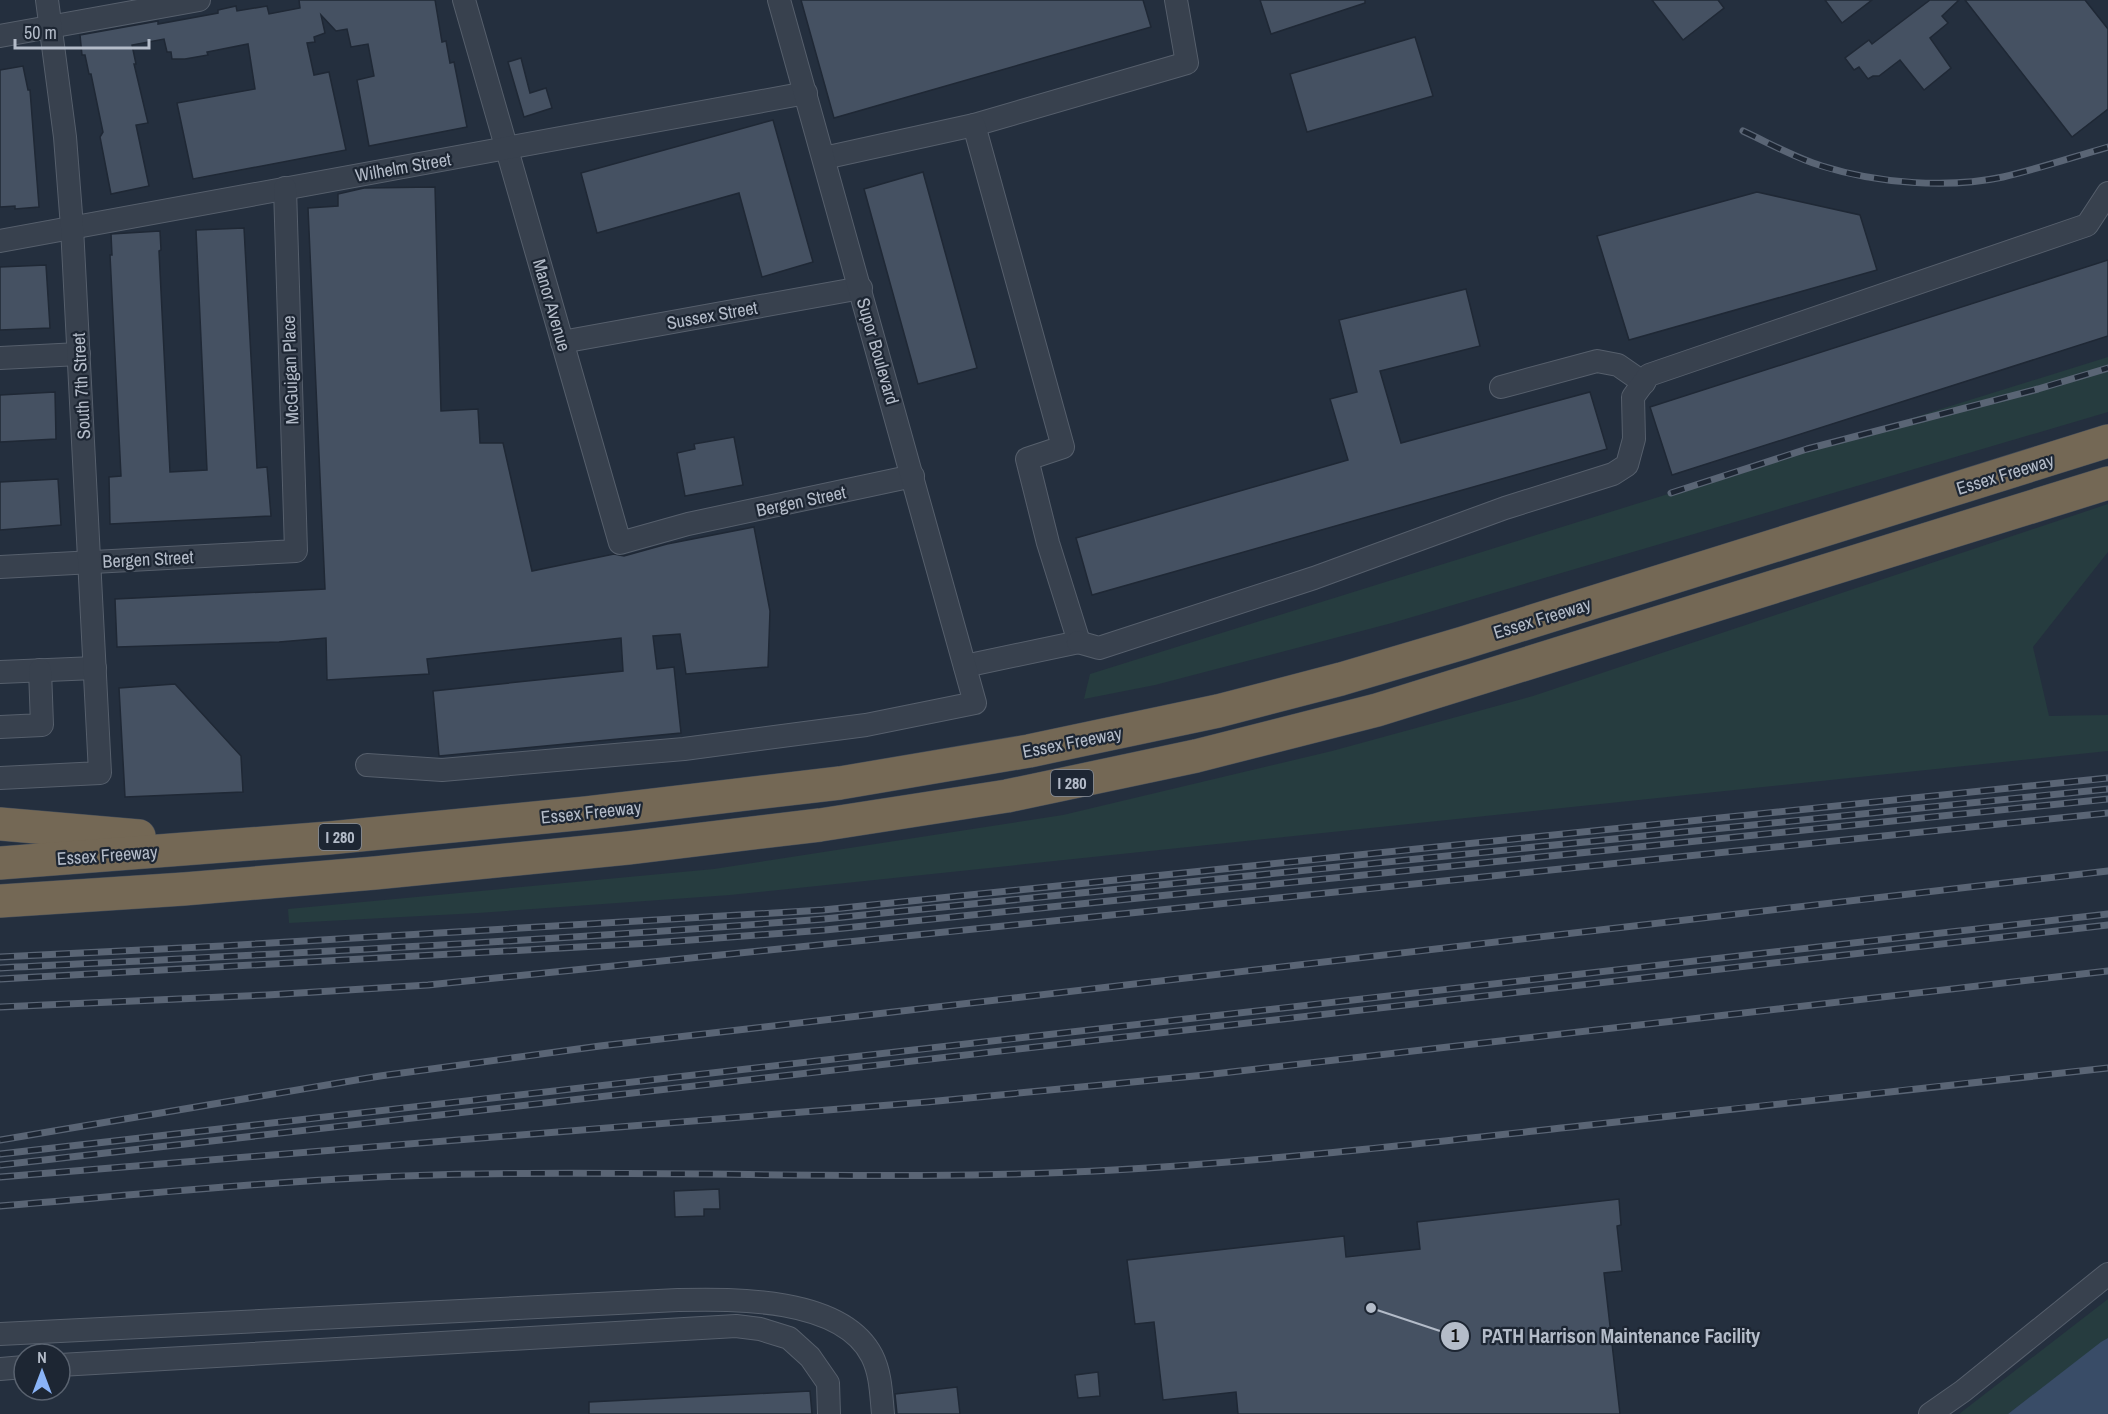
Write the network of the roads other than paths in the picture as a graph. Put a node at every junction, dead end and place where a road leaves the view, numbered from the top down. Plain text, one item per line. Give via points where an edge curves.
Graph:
1 (47, 0) edge
2 (199, 0) edge
3 (464, 0) edge
4 (779, 0) edge
5 (1176, 0) edge
6 (52, 27) junction
7 (0, 36) edge
8 (806, 93) junction
9 (974, 125) junction
10 (506, 148) junction
11 (824, 158) junction
12 (285, 188) junction
13 (2108, 193) edge
14 (72, 227) junction
15 (0, 241) edge
16 (861, 288) junction
17 (562, 342) junction
18 (79, 354) junction
19 (0, 358) edge
20 (1644, 383) junction
21 (1501, 387) dead end
22 (2108, 441) edge
23 (913, 476) junction
24 (2108, 483) edge
25 (688, 524) joint
26 (296, 551) joint
27 (89, 562) junction
28 (0, 567) edge
29 (1078, 642) junction
30 (965, 666) junction
31 (95, 668) junction
32 (40, 670) junction
33 (0, 672) edge
34 (0, 727) edge
35 (367, 765) dead end
36 (0, 778) edge
37 (0, 824) edge
38 (191, 849) junction
39 (0, 863) edge
40 (0, 901) edge
41 (2108, 1274) edge
42 (0, 1334) edge
43 (72, 1364) edge
44 (829, 1414) edge
45 (883, 1414) edge
46 (1930, 1414) edge

1 - 6 street, South 7th Street
2 - 6 street
3 - 10 street, Manor Avenue
4 - 8 street, Supor Boulevard
5 - 9 street via 1187,63
6 - 7 street
6 - 14 street, South 7th Street
8 - 10 street, Wilhelm Street
8 - 11 street, Supor Boulevard
9 - 11 street
9 - 29 street via 1063,447 1027,459
10 - 12 street, Wilhelm Street
10 - 17 street, Manor Avenue
11 - 16 street, Supor Boulevard
12 - 14 street, Wilhelm Street
12 - 26 street, McGuigan Place
13 - 20 street via 2087,225 1649,375
14 - 15 street, Wilhelm Street
14 - 18 street, South 7th Street
16 - 17 street, Sussex Street
16 - 23 street, Supor Boulevard
17 - 25 street, Manor Avenue via 620,543
18 - 19 street
18 - 27 street, South 7th Street
20 - 21 street via 1618,365 1597,361
20 - 29 street via 1633,397 1634,438 1627,465 1613,474 1100,648
22 - 38 highway, Essex Freeway / I 280 via 1402,661 1218,711 1093,738 945,766 778,791 458,827
23 - 25 street, Bergen Street
23 - 30 street, Supor Boulevard
24 - 40 highway, I 280 via 1377,710 1196,756 1028,792 681,842 386,873
26 - 27 street, Bergen Street
27 - 28 street, Bergen Street
27 - 31 street, South 7th Street
29 - 30 street
30 - 35 street, Supor Boulevard via 975,703 866,725 684,749 442,770
31 - 32 street
31 - 36 street, South 7th Street via 100,773
32 - 33 street
32 - 34 street via 42,725
37 - 38 highway via 136,835
38 - 39 highway, Essex Freeway / I 280
41 - 46 street
42 - 45 street via 678,1300 752,1302 801,1310 832,1320 855,1334 876,1367
43 - 44 street via 736,1326 789,1338 810,1357 828,1383

